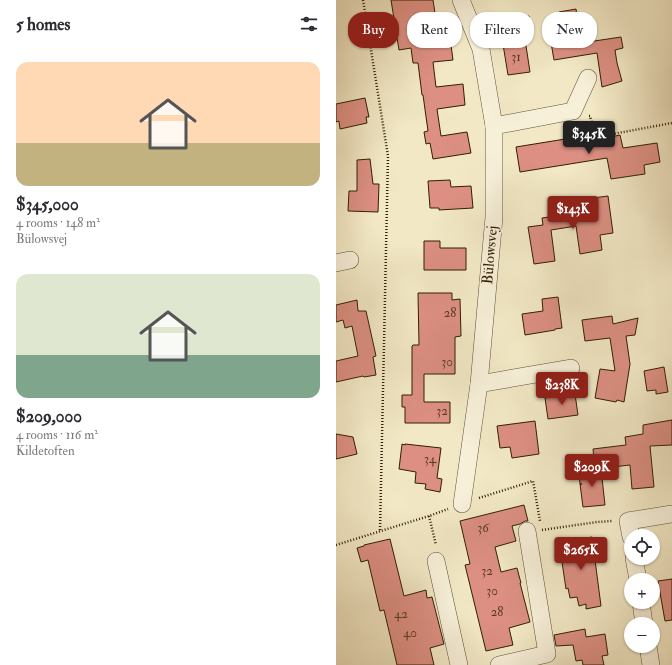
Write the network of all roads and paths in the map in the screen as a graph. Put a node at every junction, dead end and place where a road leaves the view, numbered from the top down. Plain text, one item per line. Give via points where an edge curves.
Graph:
1 (363, 0) edge
2 (461, 0) edge
3 (588, 78) dead end
4 (573, 111) junction
5 (672, 123) edge
6 (494, 126) junction
7 (571, 368) dead end
8 (479, 384) junction
9 (462, 504) dead end
10 (672, 514) edge
11 (429, 516) dead end
12 (630, 529) edge
13 (380, 531) dead end
14 (527, 531) joint
15 (436, 562) joint
16 (649, 653) edge
17 (460, 665) edge
18 (499, 665) edge
19 (651, 665) edge

1 - 13 path via 388,156
2 - 6 street, Bülowsvej via 481,49
3 - 4 street
4 - 5 path via 590,116 594,131 602,136
4 - 6 street
6 - 8 street, Bülowsvej via 494,217
7 - 8 street
8 - 9 street, Bülowsvej
10 - 12 street
11 - 15 path via 438,553
12 - 14 path via 597,522
14 - 18 street via 547,654
15 - 17 street
16 - 19 street

